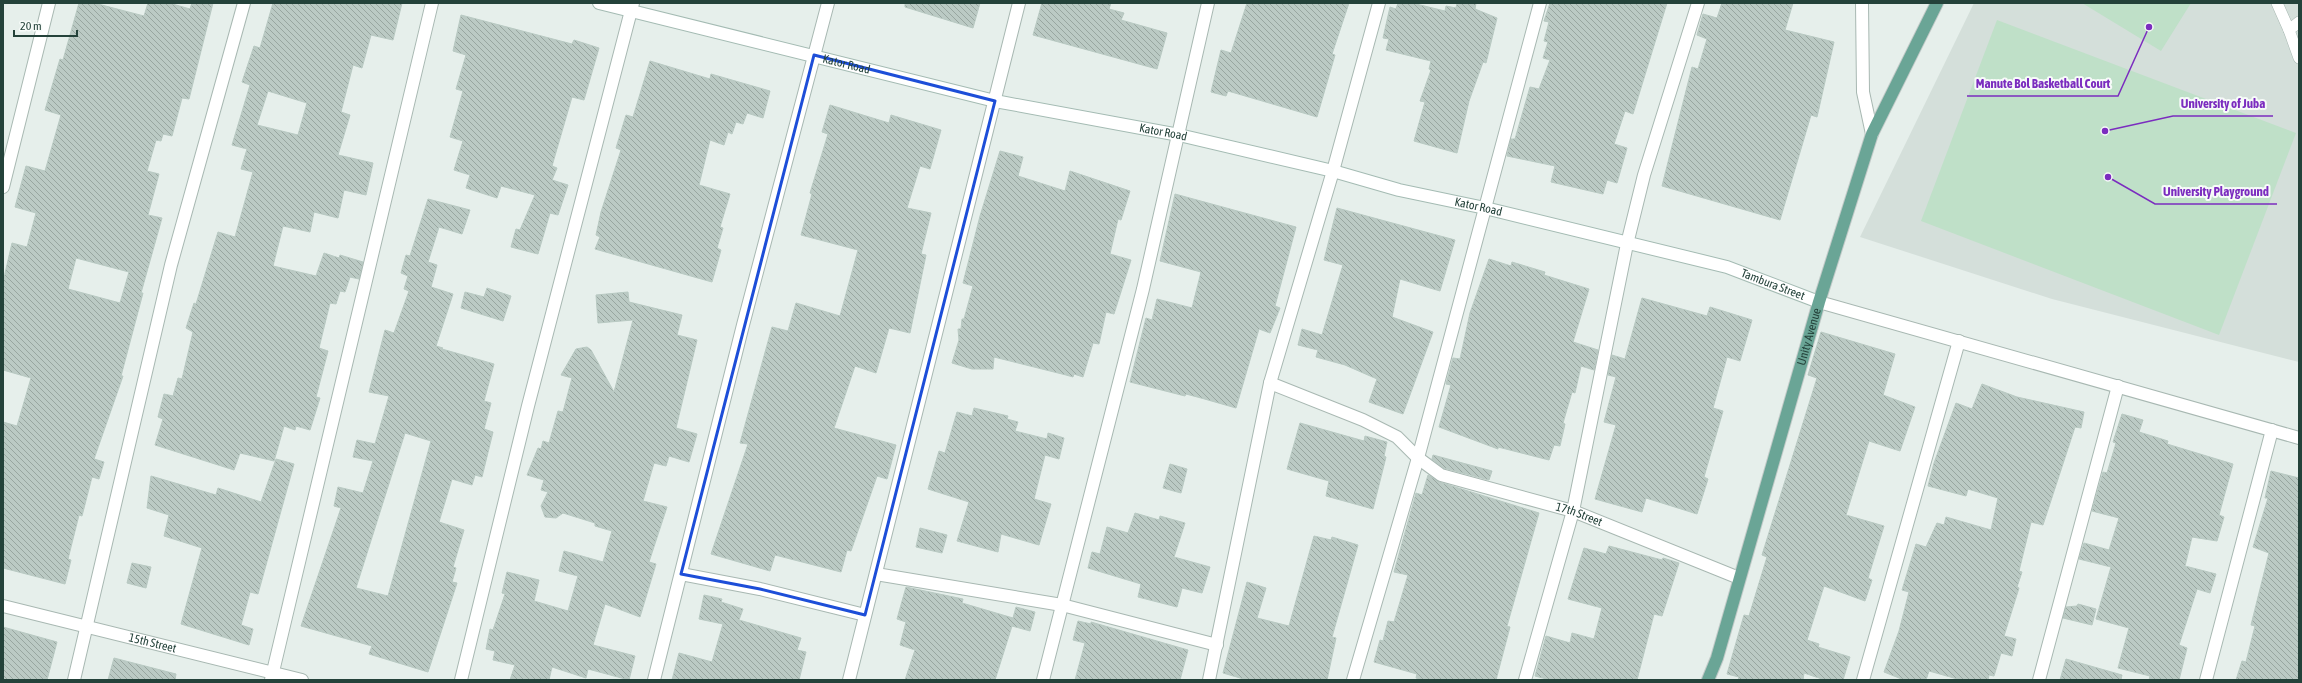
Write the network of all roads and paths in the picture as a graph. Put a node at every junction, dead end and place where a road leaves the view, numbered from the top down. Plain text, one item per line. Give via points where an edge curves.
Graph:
1 (49, 3) edge
2 (244, 3) edge
3 (432, 3) edge
4 (599, 3) edge
5 (828, 3) edge
6 (1019, 3) edge
7 (1208, 3) edge
8 (1379, 3) edge
9 (1540, 3) edge
10 (1698, 3) edge
11 (1862, 3) edge
12 (1937, 3) edge
13 (2277, 3) edge
14 (632, 7) edge
15 (2299, 22) edge
16 (2289, 30) junction
17 (814, 56) junction
18 (2299, 58) edge
19 (995, 101) junction
20 (1872, 134) junction
21 (1179, 135) junction
22 (1334, 171) junction
23 (3, 187) edge
24 (1485, 208) junction
25 (1627, 244) junction
26 (1727, 267) joint
27 (1819, 302) junction
28 (1958, 341) junction
29 (1270, 383) junction
30 (2118, 386) junction
31 (2272, 430) junction
32 (2299, 438) edge
33 (1418, 458) junction
34 (1573, 511) junction
35 (681, 574) junction
36 (876, 574) junction
37 (1739, 578) junction
38 (1062, 605) junction
39 (3, 606) edge
40 (865, 615) junction
41 (87, 626) junction
42 (1217, 645) junction
43 (272, 676) edge
44 (74, 680) edge
45 (302, 680) edge
46 (461, 680) edge
47 (654, 680) edge
48 (849, 680) edge
49 (1043, 680) edge
50 (1209, 680) edge
51 (1353, 680) edge
52 (1526, 680) edge
53 (1708, 680) edge
54 (1863, 680) edge
55 (2039, 680) edge
56 (2206, 680) edge

1 - 23 street
2 - 41 street via 172,265
3 - 43 street
4 - 14 street, Kator Road
5 - 17 street
6 - 19 street
7 - 21 street
8 - 22 street
9 - 24 street
10 - 25 street via 1644,175
11 - 20 street via 1863,92
12 - 20 main road, Unity Avenue
13 - 16 lane
14 - 17 street, Kator Road
14 - 46 street via 528,406
15 - 16 lane
16 - 18 lane
17 - 19 street, Kator Road
17 - 35 street via 742,325
19 - 21 street, Kator Road
19 - 36 street
20 - 27 main road, Unity Avenue
21 - 22 street, Kator Road
21 - 38 street via 1143,289
22 - 24 street, Kator Road via 1399,190
22 - 29 street
24 - 25 street, Kator Road
24 - 33 street
25 - 26 street, Kator Road
25 - 34 street
26 - 27 street, Tambura Street
27 - 28 street, Tambura Street
27 - 37 main road, Unity Avenue
28 - 30 street, Tambura Street
28 - 54 street
29 - 33 street, 17th Street via 1363,420 1397,437
29 - 42 street
30 - 31 street, Tambura Street
30 - 55 street
31 - 32 street, Tambura Street
31 - 56 street
33 - 34 street, 17th Street via 1441,475
33 - 51 street
34 - 37 street, 17th Street
34 - 52 street
35 - 40 street via 760,589
35 - 47 street
36 - 38 street
36 - 40 street
37 - 53 main road, Unity Avenue via 1717,658
38 - 42 street
38 - 49 street
39 - 41 street, 15th Street
40 - 48 street
41 - 43 street, 15th Street
41 - 44 street
42 - 50 street
43 - 45 street, 15th Street

